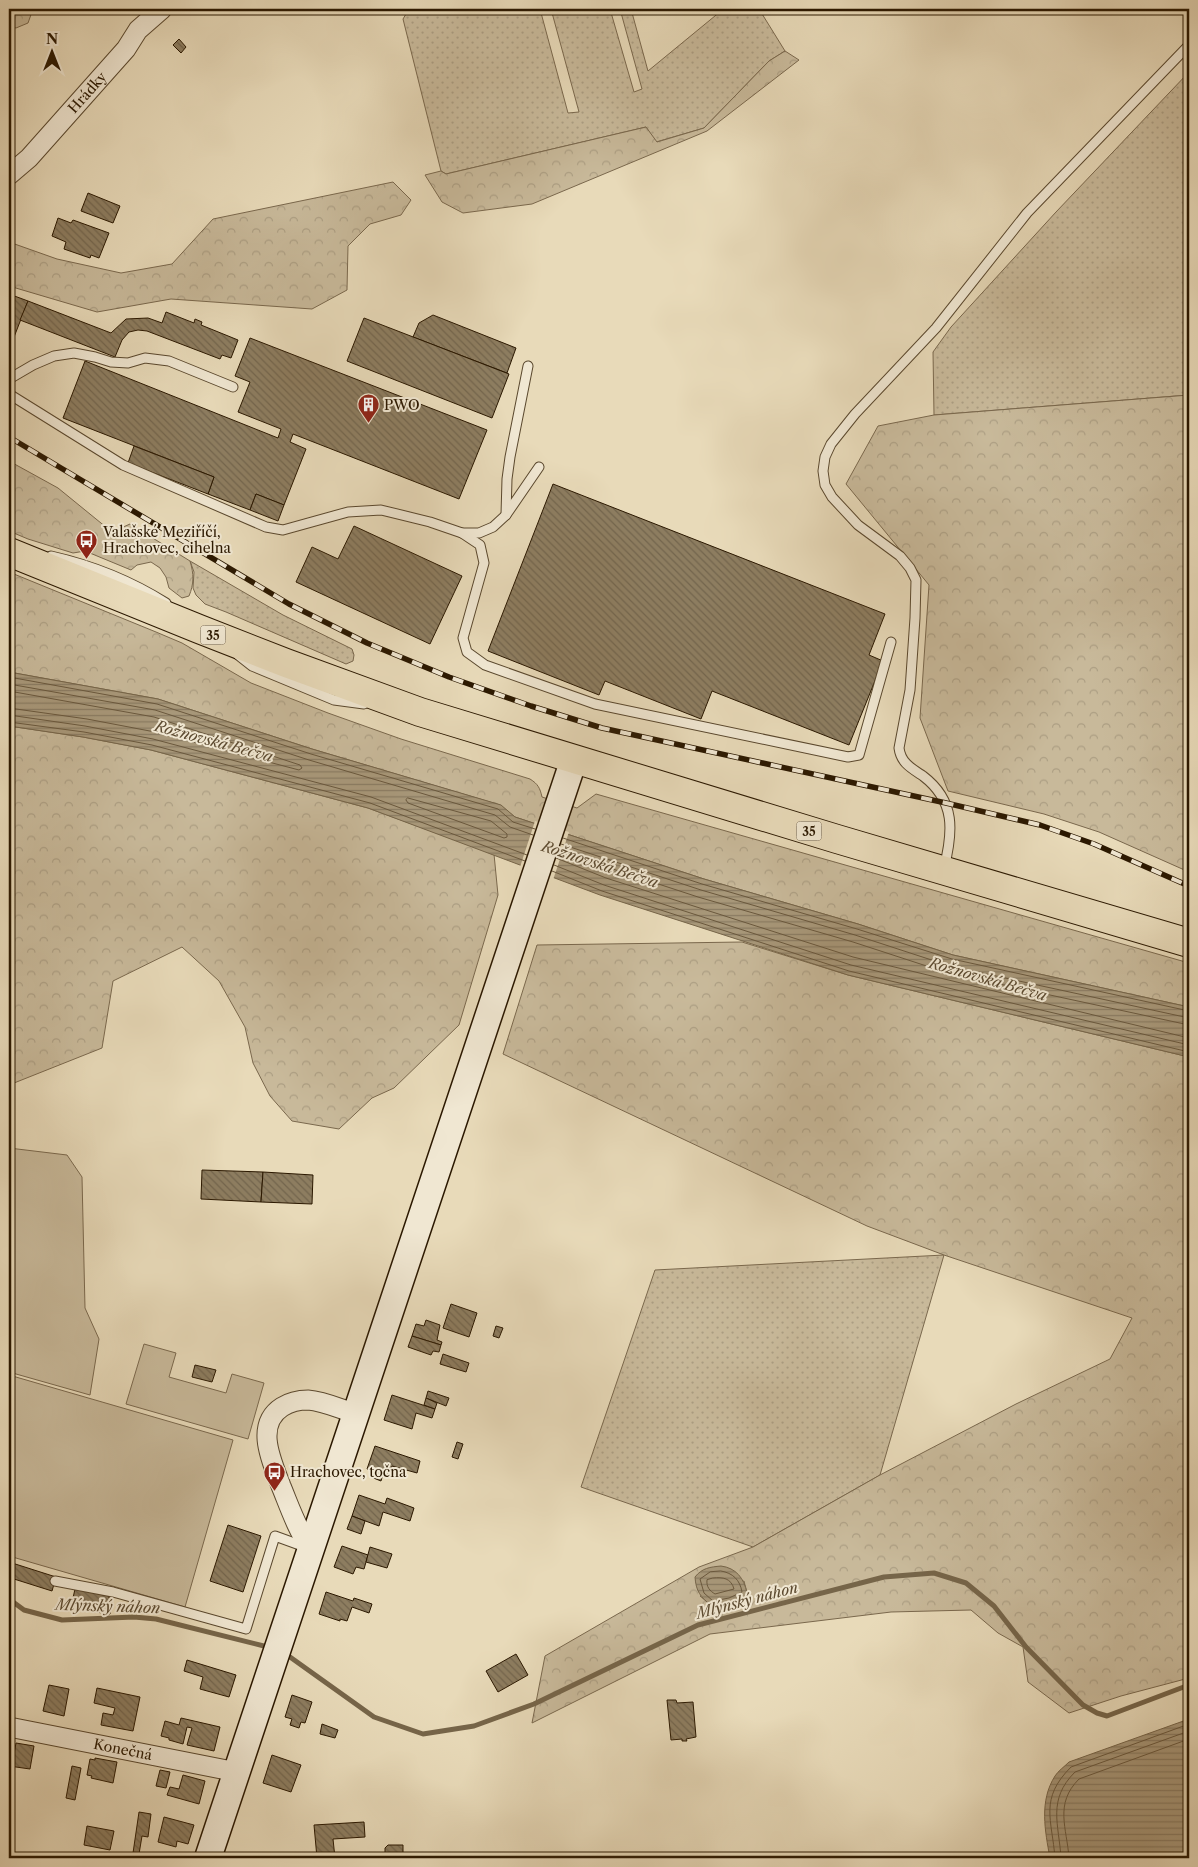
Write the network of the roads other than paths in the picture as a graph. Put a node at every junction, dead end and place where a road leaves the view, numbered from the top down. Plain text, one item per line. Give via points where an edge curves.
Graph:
1 (162, 9) edge
2 (1189, 45) edge
3 (9, 175) edge
4 (528, 366) dead end
5 (9, 379) edge
6 (233, 387) dead end
7 (9, 394) edge
8 (539, 467) dead end
9 (506, 515) junction
10 (462, 533) junction
11 (9, 546) edge
12 (21, 552) edge
13 (43, 555) dead end
14 (201, 630) junction
15 (891, 642) dead end
16 (574, 760) junction
17 (944, 871) junction
18 (1189, 943) edge
19 (356, 1414) junction
20 (310, 1548) junction
21 (55, 1580) dead end
22 (9, 1728) edge
23 (236, 1772) junction
24 (208, 1858) edge

1 - 3 street, Hrádky via 138,30 126,49 29,158
2 - 17 lane via 1027,213 936,328 855,414 831,444 825,457 825,485 832,498 858,525 900,556 916,580 910,690 900,757 937,790 946,803 950,836
4 - 9 lane via 509,464
5 - 6 lane via 54,356 74,353 111,362 128,363 145,358 168,361
7 - 10 lane via 122,465 266,527 283,530 348,512 381,510
8 - 9 lane
9 - 10 lane via 493,527 479,533
10 - 15 lane via 480,545 484,564 463,638 467,652 485,665 596,704 848,757 859,754
11 - 12 lane
12 - 14 main road, 35
13 - 14 lane via 72,561 140,587
14 - 16 main road, 35 via 420,712
16 - 17 main road, 35
16 - 19 street
17 - 18 main road, 35
19 - 20 street
19 - 20 street via 316,1402 299,1401 275,1412 267,1425 271,1460 299,1531
20 - 21 lane via 275,1536 246,1629 113,1592
20 - 23 street
22 - 23 street, Konečná
23 - 24 street

